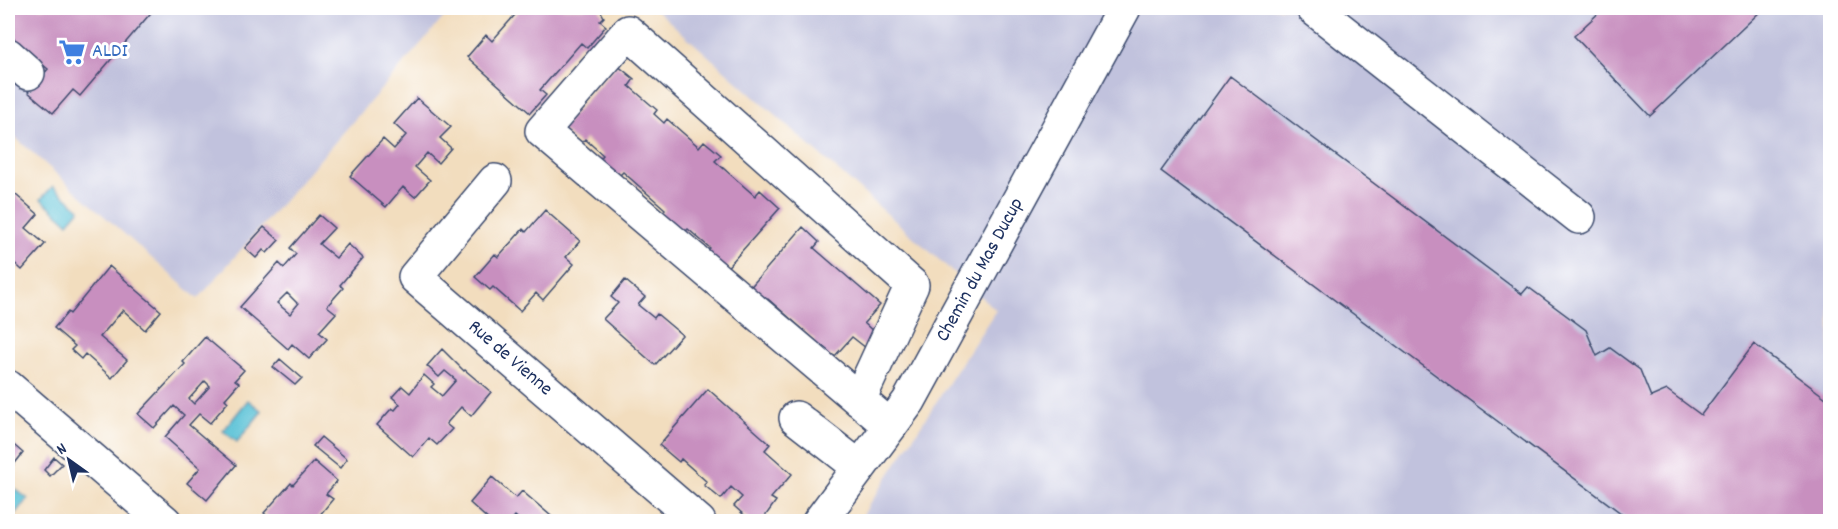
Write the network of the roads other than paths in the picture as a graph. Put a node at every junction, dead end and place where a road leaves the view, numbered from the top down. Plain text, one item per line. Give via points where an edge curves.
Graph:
1 (1124, 8) edge
2 (1313, 8) edge
3 (495, 182) dead end
4 (1579, 217) dead end
5 (8, 387) edge
6 (859, 400) junction
7 (796, 418) dead end
8 (890, 426) junction
9 (859, 467) junction
10 (165, 522) edge
11 (699, 522) edge
12 (819, 522) edge

1 - 8 street, Chemin du Mas Ducup via 909,401
2 - 4 street
3 - 11 street, Rue de Vienne via 415,277
5 - 10 street
6 - 6 street via 912,285 628,32 542,131
6 - 8 street
7 - 9 street
8 - 9 street, Chemin du Mas Ducup
9 - 12 street, Chemin du Mas Ducup

